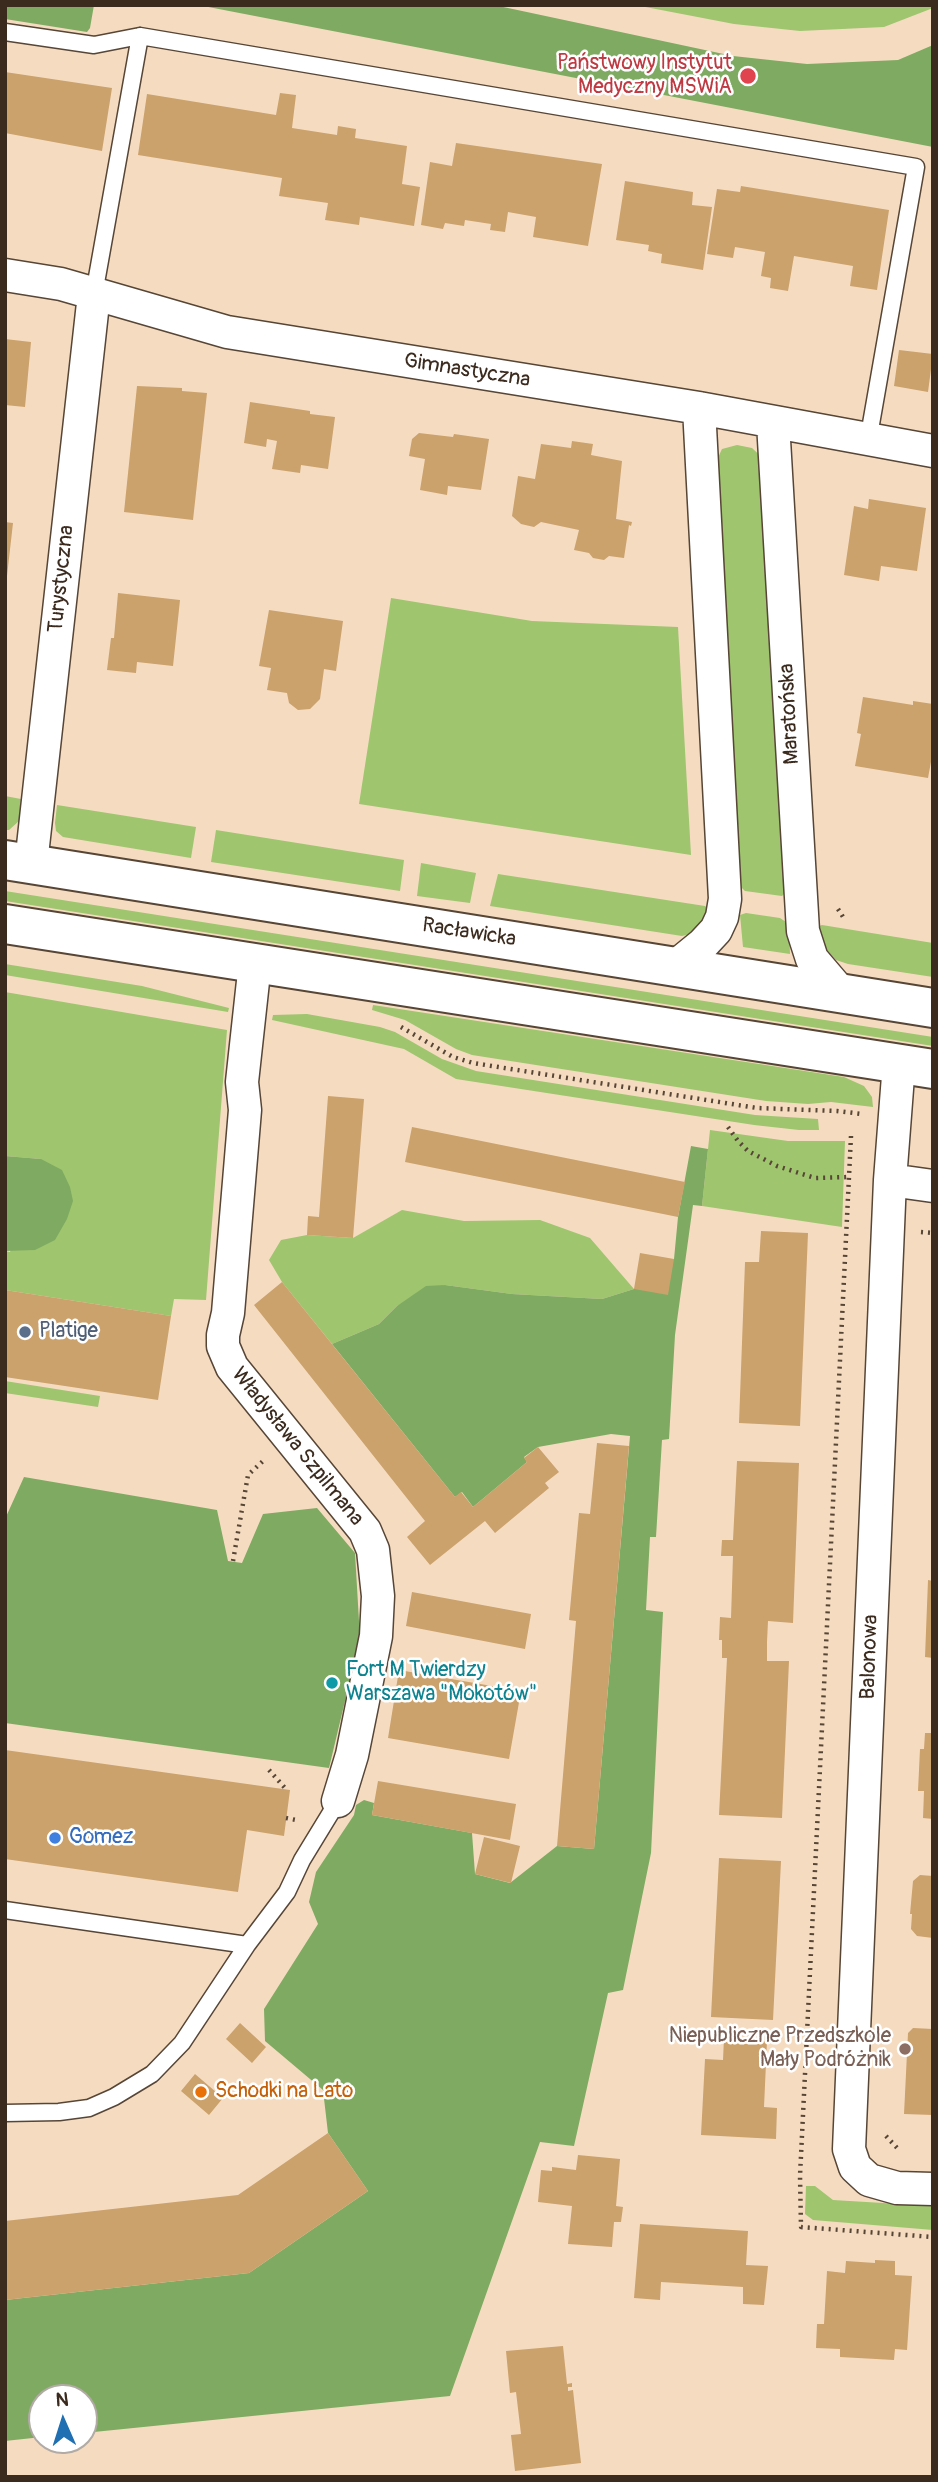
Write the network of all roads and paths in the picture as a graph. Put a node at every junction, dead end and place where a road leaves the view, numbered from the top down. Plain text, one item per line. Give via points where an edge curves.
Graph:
1 (5, 32) edge
2 (140, 36) junction
3 (5, 275) edge
4 (94, 294) junction
5 (699, 408) junction
6 (773, 422) junction
7 (868, 441) junction
8 (933, 451) edge
9 (18, 862) edge
10 (5, 924) edge
11 (255, 963) junction
12 (676, 966) junction
13 (841, 993) junction
14 (933, 1008) edge
15 (389, 1021) dead end
16 (916, 1066) edge
17 (874, 1116) dead end
18 (728, 1126) dead end
19 (850, 1177) dead end
20 (890, 1180) junction
21 (933, 1186) edge
22 (250, 1472) dead end
23 (233, 1561) dead end
24 (269, 1770) dead end
25 (286, 1789) dead end
26 (338, 1801) joint
27 (5, 1910) edge
28 (247, 1945) junction
29 (5, 2113) edge
30 (850, 2126) junction
31 (906, 2153) dead end
32 (933, 2189) edge

1 - 2 lane via 94,45
2 - 4 lane
2 - 7 lane via 916,167
3 - 4 street, Gimnastyczna
4 - 5 street, Gimnastyczna via 227,332
4 - 9 street, Turystyczna
5 - 6 street, Gimnastyczna
5 - 12 street via 725,900 716,930
6 - 7 street, Gimnastyczna
6 - 13 street, Maratońska via 803,931 812,959
7 - 8 street, Gimnastyczna
9 - 12 main road, Racławicka
10 - 11 main road
11 - 16 main road
11 - 26 street, Władysława Szpilmana via 223,1346 232,1367 365,1531 373,1550 376,1636
12 - 13 main road, Racławicka
13 - 14 main road, Racławicka
15 - 17 path via 453,1057 473,1063 757,1108
16 - 20 street, Balonowa
18 - 19 path via 748,1151 777,1166 815,1178
20 - 21 street
20 - 30 street, Balonowa
22 - 23 path
24 - 25 path
26 - 28 lane via 288,1892
27 - 28 lane
28 - 29 lane via 182,2043 152,2074 89,2108
30 - 31 path via 879,2127
30 - 32 street, Balonowa via 849,2149 855,2167 869,2180 897,2188

